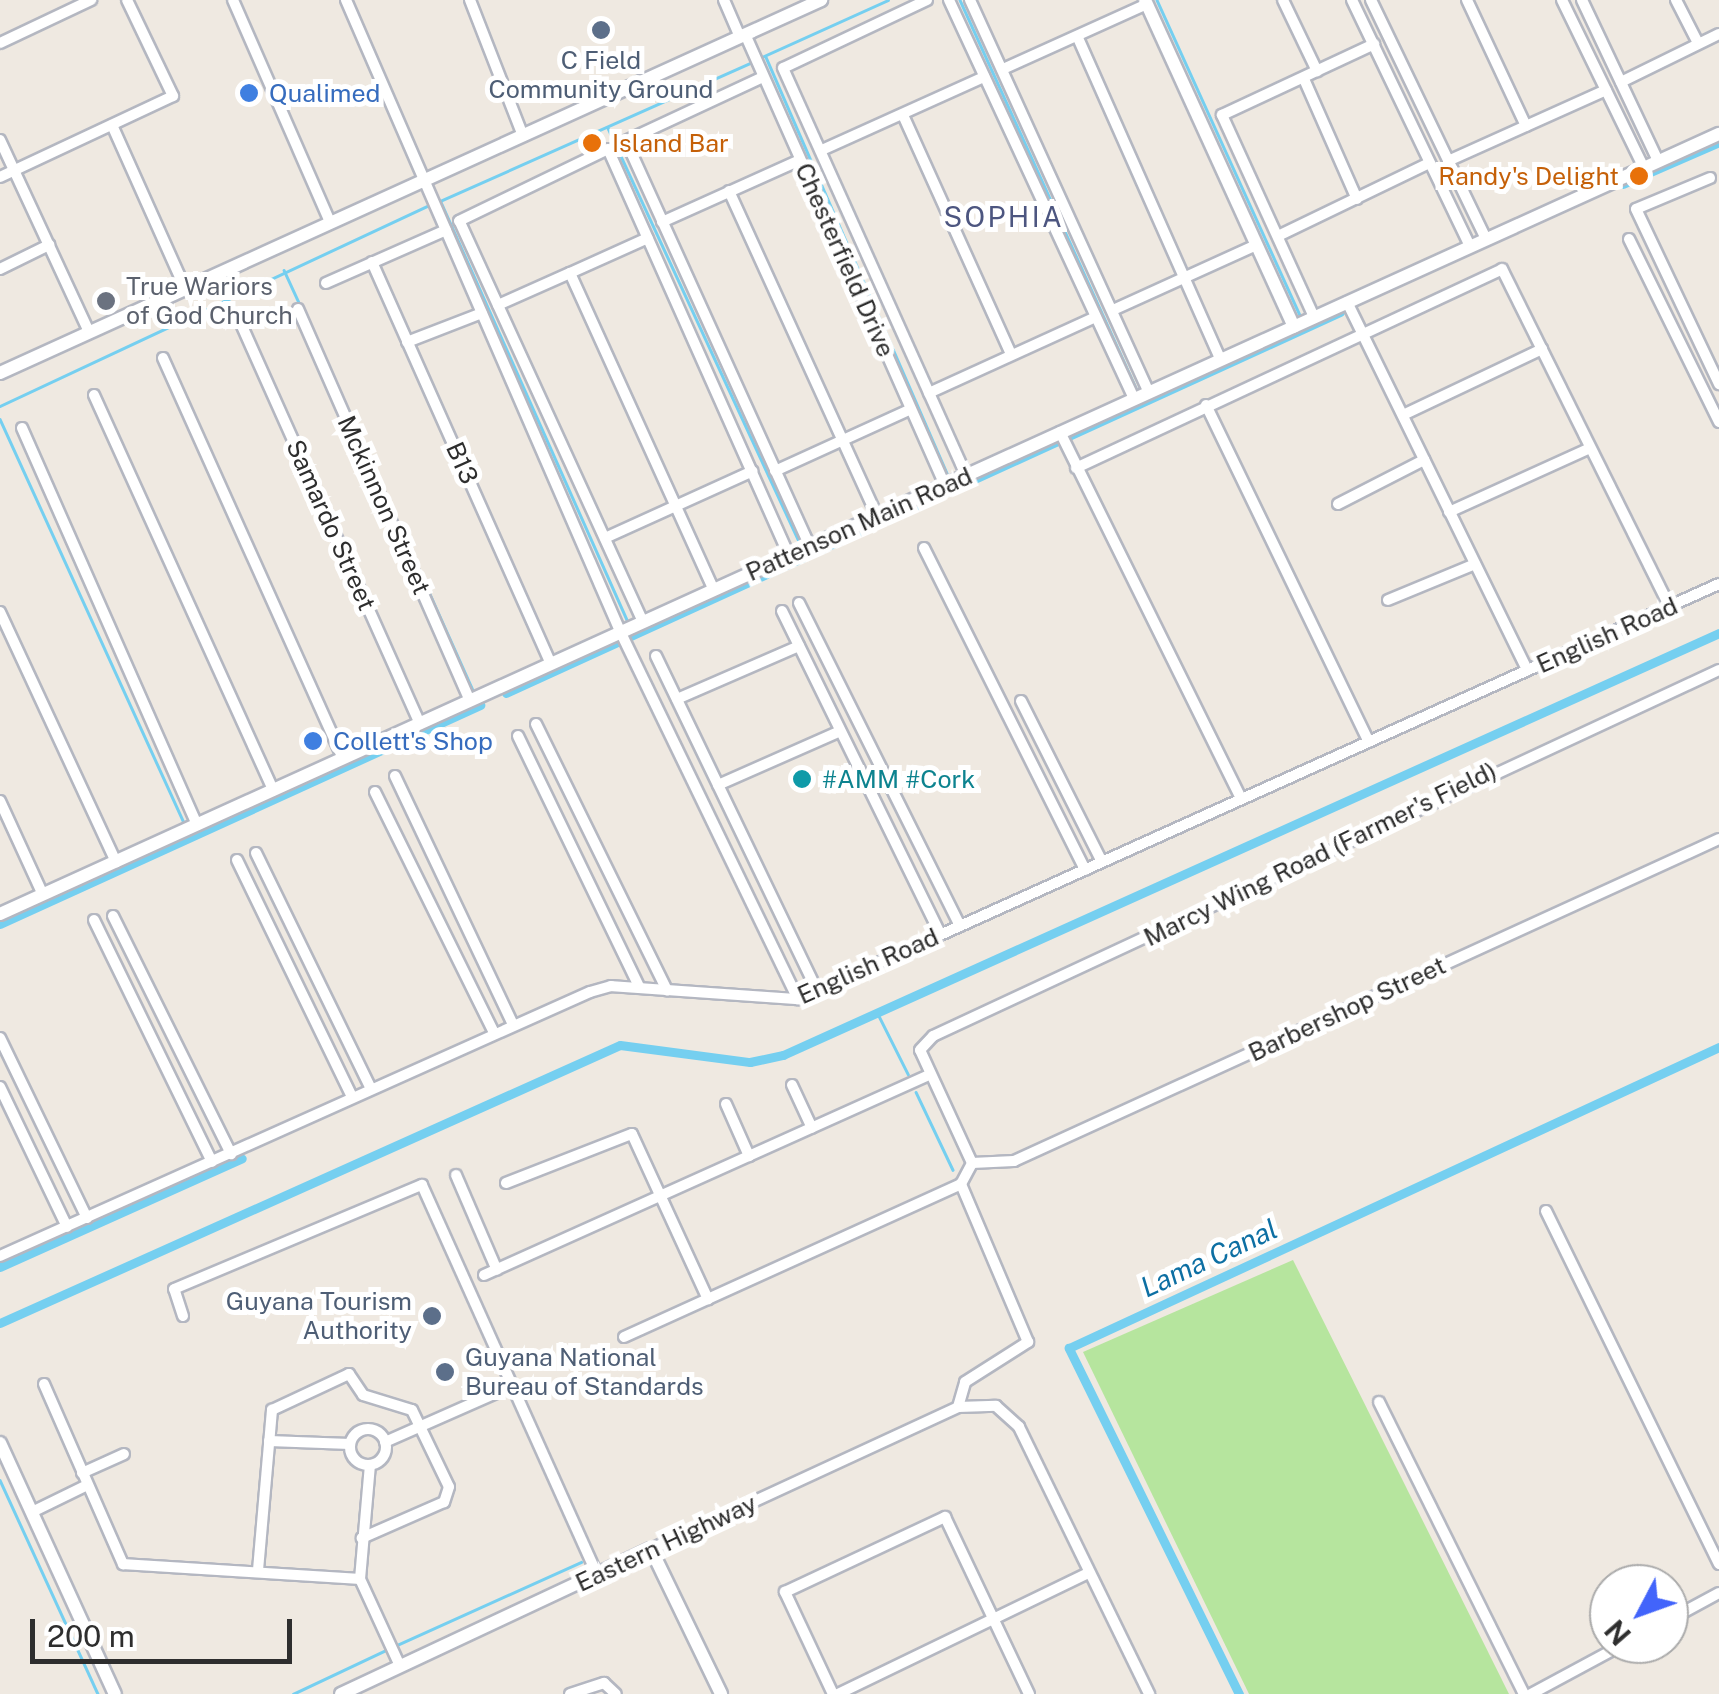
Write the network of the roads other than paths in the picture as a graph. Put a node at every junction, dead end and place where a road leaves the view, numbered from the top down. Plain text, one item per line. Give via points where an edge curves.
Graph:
1 (90, 0) edge
2 (127, 0) edge
3 (234, 0) edge
4 (346, 0) edge
5 (470, 0) edge
6 (724, 0) edge
7 (822, 0) edge
8 (927, 0) edge
9 (949, 0) edge
10 (970, 0) edge
11 (1283, 0) edge
12 (1352, 0) edge
13 (1370, 0) edge
14 (1467, 0) edge
15 (1562, 0) edge
16 (1582, 0) edge
17 (1676, 0) edge
18 (1146, 2) edge
19 (1719, 34) edge
20 (743, 36) junction
21 (1078, 38) junction
22 (0, 43) edge
23 (1374, 44) junction
24 (1698, 44) junction
25 (1002, 70) junction
26 (1317, 72) junction
27 (764, 77) junction
28 (984, 77) junction
29 (1304, 79) junction
30 (1620, 82) junction
31 (1606, 90) junction
32 (903, 115) junction
33 (112, 125) junction
34 (1526, 126) junction
35 (1719, 134) edge
36 (523, 136) junction
37 (0, 140) edge
38 (822, 150) junction
39 (800, 160) junction
40 (1448, 161) junction
41 (1658, 161) junction
42 (1430, 163) junction
43 (1644, 168) junction
44 (14, 171) junction
45 (0, 178) edge
46 (1710, 178) dead end
47 (425, 179) junction
48 (729, 192) junction
49 (1357, 199) junction
50 (330, 222) junction
51 (662, 222) junction
52 (446, 230) junction
53 (1278, 236) junction
54 (648, 238) junction
55 (1629, 239) dead end
56 (1477, 243) junction
57 (1256, 244) junction
58 (49, 246) junction
59 (372, 262) junction
60 (0, 268) edge
61 (570, 273) junction
62 (1184, 276) junction
63 (326, 282) dead end
64 (186, 288) junction
65 (498, 304) junction
66 (1680, 304) junction
67 (1350, 308) junction
68 (298, 309) dead end
69 (1113, 310) junction
70 (1665, 312) junction
71 (482, 313) junction
72 (1096, 318) junction
73 (1314, 318) junction
74 (242, 326) dead end
75 (1294, 326) junction
76 (89, 332) junction
77 (1362, 333) junction
78 (407, 342) junction
79 (1542, 349) junction
80 (1011, 354) junction
81 (164, 358) dead end
82 (1222, 360) junction
83 (0, 372) edge
84 (1719, 384) edge
85 (1149, 392) junction
86 (930, 393) junction
87 (94, 395) dead end
88 (1134, 399) junction
89 (1206, 405) junction
90 (911, 409) junction
91 (1403, 415) junction
92 (1719, 422) edge
93 (22, 428) dead end
94 (1061, 435) junction
95 (842, 440) junction
96 (1590, 448) junction
97 (1424, 460) junction
98 (1074, 462) junction
99 (775, 470) junction
100 (753, 471) junction
101 (966, 476) junction
102 (944, 485) junction
103 (1338, 504) dead end
104 (676, 506) junction
105 (1449, 512) junction
106 (878, 516) junction
107 (604, 538) junction
108 (808, 547) junction
109 (924, 548) dead end
110 (791, 555) junction
111 (1475, 564) junction
112 (1719, 584) edge
113 (714, 590) junction
114 (1388, 600) dead end
115 (799, 603) dead end
116 (1670, 607) junction
117 (782, 611) dead end
118 (0, 612) edge
119 (629, 631) junction
120 (798, 646) junction
121 (656, 656) dead end
122 (552, 664) junction
123 (1527, 670) junction
124 (1719, 670) edge
125 (677, 699) junction
126 (470, 701) junction
127 (1009, 718) junction
128 (420, 724) junction
129 (536, 724) dead end
130 (838, 732) junction
131 (518, 736) dead end
132 (1369, 742) junction
133 (343, 758) junction
134 (394, 776) dead end
135 (718, 785) junction
136 (273, 790) junction
137 (376, 792) dead end
138 (1241, 799) junction
139 (0, 801) edge
140 (197, 824) junction
141 (1719, 840) edge
142 (256, 853) dead end
143 (237, 860) dead end
144 (116, 862) junction
145 (1102, 862) junction
146 (1085, 870) junction
147 (42, 895) junction
148 (0, 914) edge
149 (113, 916) dead end
150 (94, 920) dead end
151 (960, 926) junction
152 (940, 934) junction
153 (640, 988) junction
154 (667, 990) junction
155 (817, 991) junction
156 (798, 999) junction
157 (512, 1024) junction
158 (494, 1033) junction
159 (0, 1038) edge
160 (930, 1076) junction
161 (792, 1085) dead end
162 (0, 1087) edge
163 (370, 1088) junction
164 (352, 1096) junction
165 (726, 1104) dead end
166 (812, 1128) junction
167 (231, 1154) junction
168 (749, 1156) junction
169 (212, 1162) junction
170 (972, 1163) junction
171 (456, 1175) dead end
172 (506, 1183) dead end
173 (960, 1184) junction
174 (662, 1196) junction
175 (1546, 1211) dead end
176 (87, 1218) junction
177 (67, 1227) junction
178 (0, 1256) edge
179 (498, 1270) junction
180 (484, 1276) dead end
181 (708, 1299) junction
182 (183, 1316) dead end
183 (624, 1337) dead end
184 (44, 1384) dead end
185 (512, 1386) junction
186 (1379, 1402) dead end
187 (958, 1408) junction
188 (421, 1426) junction
189 (269, 1442) junction
190 (385, 1442) junction
191 (0, 1443) edge
192 (350, 1444) junction
193 (124, 1454) dead end
194 (370, 1465) junction
195 (85, 1479) junction
196 (32, 1512) junction
197 (362, 1538) junction
198 (652, 1549) junction
199 (1719, 1564) edge
200 (258, 1570) junction
201 (1088, 1573) junction
202 (596, 1575) junction
203 (360, 1579) junction
204 (1719, 1592) edge
205 (1689, 1609) edge
206 (993, 1619) junction
207 (1589, 1662) edge
208 (400, 1666) junction
209 (114, 1694) edge
210 (340, 1694) edge
211 (570, 1694) edge
212 (616, 1694) edge
213 (722, 1694) edge
214 (835, 1694) edge
215 (1028, 1694) edge
216 (1149, 1694) edge
217 (1527, 1694) edge

1 - 22 street
2 - 33 street via 173,96
3 - 50 street
4 - 47 street
5 - 36 street
6 - 20 street, Chesterfield Drive
7 - 20 street
8 - 38 street, Chesterfield Drive via 783,68
9 - 28 street
10 - 25 street
11 - 26 street
12 - 23 street
13 - 40 street
14 - 34 street
15 - 31 street
16 - 30 street
17 - 24 street
18 - 21 street
18 - 57 street
19 - 24 street
20 - 27 street, Chesterfield Drive
20 - 36 street
21 - 25 street
21 - 62 street
23 - 26 street
23 - 42 street
24 - 30 street
25 - 69 street
26 - 29 street
27 - 39 street, Chesterfield Drive
27 - 51 street via 626,141
28 - 32 street
28 - 72 street
29 - 49 street
29 - 53 street via 1222,115
30 - 41 street
31 - 34 street
31 - 43 street
32 - 38 street
32 - 80 street
33 - 44 street
33 - 64 street
34 - 40 street
35 - 41 street, Pattenson Main Road
36 - 47 street
37 - 44 street
38 - 86 street, Chesterfield Drive
39 - 48 street
39 - 90 street, Chesterfield Drive
40 - 56 street
41 - 43 street, Pattenson Main Road
42 - 49 street
42 - 56 street
43 - 56 street, Pattenson Main Road
44 - 45 street
44 - 58 street
46 - 66 street via 1636,209
47 - 50 street
47 - 52 street
48 - 51 street
48 - 95 street
49 - 53 street
50 - 64 street
51 - 99 street
52 - 59 street
52 - 71 street
53 - 73 street
54 - 61 street
54 - 65 street via 608,149 459,221
54 - 100 street
55 - 70 street
56 - 67 street, Pattenson Main Road
57 - 62 street
57 - 75 street
58 - 60 street
58 - 76 street
59 - 63 street
59 - 78 street, B13
61 - 65 street
61 - 104 street
62 - 69 street
62 - 82 street
64 - 76 street
65 - 107 street
66 - 70 street
66 - 84 street
67 - 73 street, Pattenson Main Road
67 - 77 street
68 - 126 street, Mckinnon Street
69 - 85 street
70 - 92 street
71 - 78 street
71 - 119 street
72 - 80 street
72 - 88 street
73 - 75 street, Pattenson Main Road
74 - 128 street, Samardo Street
75 - 82 street, Pattenson Main Road
76 - 83 street
77 - 79 street via 1502,269
77 - 89 street
77 - 91 street
78 - 122 street, B13
79 - 91 street
79 - 96 street
80 - 86 street
81 - 133 street
82 - 85 street, Pattenson Main Road
85 - 88 street, Pattenson Main Road
86 - 101 street, Chesterfield Drive
87 - 136 street
88 - 94 street, Pattenson Main Road
89 - 98 street
89 - 132 street
90 - 95 street
90 - 102 street, Chesterfield Drive
91 - 97 street
93 - 140 street
94 - 98 street
94 - 101 street, Pattenson Main Road
95 - 99 street
95 - 106 street
96 - 105 street
96 - 116 street
97 - 103 street
97 - 105 street
98 - 138 street
99 - 108 street
100 - 104 street
100 - 110 street
101 - 102 street, Pattenson Main Road
102 - 106 street, Pattenson Main Road
104 - 107 street
104 - 113 street
105 - 111 street
106 - 108 street, Pattenson Main Road
107 - 119 street
108 - 110 street, Pattenson Main Road
109 - 127 street
110 - 113 street, Pattenson Main Road
111 - 114 street
111 - 123 street
112 - 116 street, English Road
113 - 119 street, Pattenson Main Road
115 - 151 street
116 - 123 street, English Road
117 - 120 street
118 - 144 street
119 - 122 street, Pattenson Main Road
119 - 156 street
120 - 125 street
120 - 130 street
121 - 125 street
122 - 126 street, Pattenson Main Road
123 - 132 street, English Road
124 - 160 street, Marcy Wing Road (Farmer's Field) via 924,1044
125 - 135 street
126 - 128 street, Pattenson Main Road
127 - 145 street via 1024,705
127 - 146 street
128 - 133 street, Pattenson Main Road
129 - 154 street
130 - 135 street
130 - 152 street
131 - 153 street
132 - 138 street, English Road
133 - 136 street, Pattenson Main Road
134 - 157 street
135 - 155 street
136 - 140 street, Pattenson Main Road
137 - 158 street
138 - 145 street, English Road
139 - 147 street
140 - 144 street, Pattenson Main Road
141 - 170 street, Barbershop Street via 1014,1161 990,1168
142 - 163 street
143 - 164 street
144 - 147 street, Pattenson Main Road
145 - 146 street, English Road
146 - 151 street, English Road
147 - 148 street, Pattenson Main Road
149 - 167 street
150 - 169 street
151 - 152 street, English Road
152 - 155 street, English Road
153 - 154 street, English Road
153 - 157 street, English Road via 590,992
154 - 156 street, English Road
155 - 156 street, English Road
157 - 158 street, English Road
158 - 163 street, English Road
159 - 176 street
160 - 166 street
160 - 170 street
161 - 166 street
162 - 177 street
163 - 164 street, English Road
164 - 167 street, English Road
165 - 168 street
166 - 168 street
167 - 169 street, English Road
168 - 174 street
169 - 176 street, English Road
170 - 173 street
171 - 179 street
172 - 174 street via 632,1134
173 - 181 street
173 - 187 street via 1028,1342 966,1382
174 - 179 street
174 - 181 street
175 - 199 street
176 - 177 street, English Road
177 - 178 street, English Road
179 - 180 street
181 - 183 street
182 - 185 street via 174,1289 422,1184
184 - 195 street
185 - 188 street
185 - 202 street
186 - 217 street
187 - 198 street, Eastern Highway
187 - 201 street, Eastern Highway via 996,1406 1019,1427
188 - 189 street via 404,1402 363,1395 349,1374 276,1405
188 - 190 street
188 - 197 street via 448,1496
189 - 192 street
189 - 200 street
190 - 192 street via 366,1429
190 - 194 street via 383,1457
191 - 196 street
192 - 194 street via 355,1460
193 - 195 street
194 - 197 street
195 - 196 street
195 - 200 street via 123,1564
196 - 209 street
197 - 203 street
198 - 202 street, Eastern Highway
198 - 213 street
200 - 203 street
201 - 206 street
201 - 216 street
202 - 208 street, Eastern Highway
203 - 208 street
204 - 205 street
206 - 214 street
206 - 214 street via 945,1517 784,1592
206 - 215 street
207 - 217 street
208 - 210 street, Eastern Highway
211 - 212 street via 604,1683

